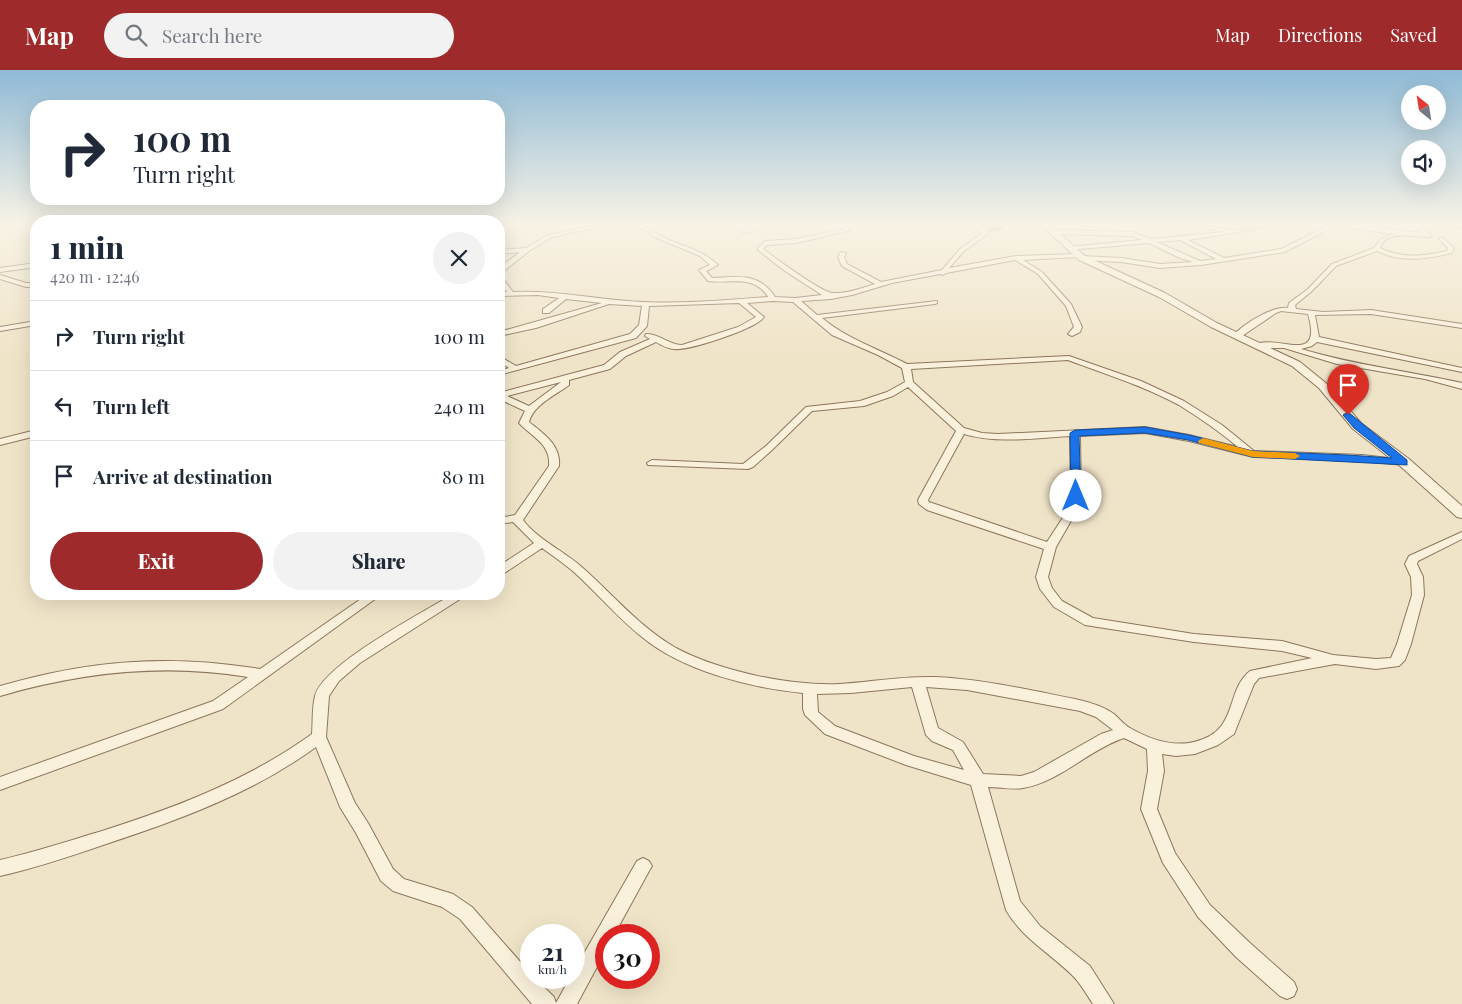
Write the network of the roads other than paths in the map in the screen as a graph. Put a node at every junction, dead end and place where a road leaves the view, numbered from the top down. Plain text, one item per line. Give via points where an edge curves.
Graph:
1 (17, 268) edge
2 (708, 268) edge
3 (784, 268) edge
4 (849, 268) edge
5 (946, 268) edge
6 (969, 268) edge
7 (1031, 268) edge
8 (1104, 268) edge
9 (1332, 268) edge
10 (0, 270) edge
11 (942, 273) junction
12 (0, 277) edge
13 (880, 284) junction
14 (30, 285) edge
15 (505, 286) edge
16 (505, 294) edge
17 (511, 294) junction
18 (565, 296) junction
19 (831, 297) junction
20 (773, 299) junction
21 (740, 300) junction
22 (794, 300) junction
23 (610, 302) junction
24 (936, 302) dead end
25 (646, 304) junction
26 (1294, 310) junction
27 (546, 311) dead end
28 (1310, 313) junction
29 (815, 317) junction
30 (30, 324) edge
31 (1462, 326) edge
32 (0, 329) edge
33 (505, 332) edge
34 (639, 332) junction
35 (1072, 334) dead end
36 (1236, 336) junction
37 (656, 339) junction
38 (1316, 339) junction
39 (1257, 346) junction
40 (1290, 347) junction
41 (505, 362) edge
42 (906, 367) junction
43 (516, 369) junction
44 (1462, 370) edge
45 (505, 372) edge
46 (564, 378) junction
47 (909, 383) junction
48 (1460, 384) edge
49 (505, 394) edge
50 (505, 399) edge
51 (530, 410) junction
52 (961, 430) junction
53 (1075, 433) junction
54 (30, 434) edge
55 (0, 442) edge
56 (1253, 454) junction
57 (1404, 462) junction
58 (652, 463) dead end
59 (1460, 511) edge
60 (518, 518) junction
61 (505, 520) edge
62 (1462, 535) edge
63 (543, 542) junction
64 (1050, 547) junction
65 (505, 566) edge
66 (367, 600) edge
67 (452, 600) edge
68 (1335, 659) junction
69 (262, 674) junction
70 (918, 682) junction
71 (810, 689) junction
72 (0, 691) edge
73 (1124, 732) junction
74 (319, 737) junction
75 (1154, 745) junction
76 (978, 780) junction
77 (0, 784) edge
78 (642, 866) dead end
79 (0, 868) edge
80 (1287, 989) dead end
81 (547, 1004) edge
82 (566, 1004) edge
83 (1104, 1004) edge

1 - 10 street
2 - 20 street via 702,270 710,280 748,279 766,288
3 - 19 street
4 - 13 street
5 - 11 street
6 - 11 street
7 - 35 street via 1069,305 1078,327
8 - 36 street
9 - 26 street via 1291,304
11 - 13 street
12 - 14 street
13 - 19 street
15 - 17 street
16 - 17 street
17 - 18 street
18 - 23 street
18 - 27 street
19 - 22 street
20 - 21 street
20 - 22 street
21 - 25 street
21 - 37 street via 760,317 758,320 741,329 682,347 673,347
22 - 29 street
23 - 25 street
23 - 33 street
24 - 29 street
25 - 34 street
26 - 28 street
26 - 36 street via 1274,311
28 - 31 street via 1371,312
28 - 38 street
29 - 42 street via 835,333
30 - 32 street
34 - 37 street
34 - 43 street
36 - 39 street
37 - 46 street via 623,354 607,367
38 - 40 street via 1307,346
38 - 44 street
39 - 40 street
39 - 57 street via 1308,372 1357,426
40 - 48 street via 1337,362
41 - 43 street
42 - 47 street
42 - 56 street via 1069,358 1138,383 1181,403
43 - 45 street
46 - 49 street
46 - 51 street via 566,383
47 - 52 street
47 - 58 street via 861,404 809,410 744,467
50 - 51 street
51 - 60 street via 524,423 542,436 555,461
52 - 53 street via 998,437
52 - 64 street via 923,500 924,504
53 - 56 street via 1145,430
53 - 64 street via 1076,496
54 - 55 street
56 - 57 street
57 - 59 street
60 - 61 street
60 - 63 street via 519,523
62 - 68 street via 1413,558 1411,564 1417,577 1418,595 1398,660 1376,664
63 - 65 street
63 - 71 street via 672,652 732,673
64 - 68 street via 1043,571 1046,589 1058,604 1090,622 1194,638 1282,646
66 - 69 street
67 - 74 street via 355,660 334,677 322,695
68 - 75 street via 1255,674 1246,682 1229,730 1215,741 1182,750
69 - 72 street via 192,665 105,667 50,677
69 - 77 street via 218,705
70 - 71 street via 836,690
70 - 73 street via 1006,692 1083,706 1110,719
70 - 76 street via 930,731 958,746
71 - 76 street via 812,715 830,730 911,761
73 - 75 street
73 - 76 street via 1106,738 1038,778 1021,782
74 - 79 street via 270,770 160,820
74 - 81 street via 348,807 387,875 399,885 447,900 466,913
75 - 80 street via 1156,771 1149,810 1170,858 1204,911
76 - 83 street via 1012,904 1034,934 1080,970
78 - 82 street

